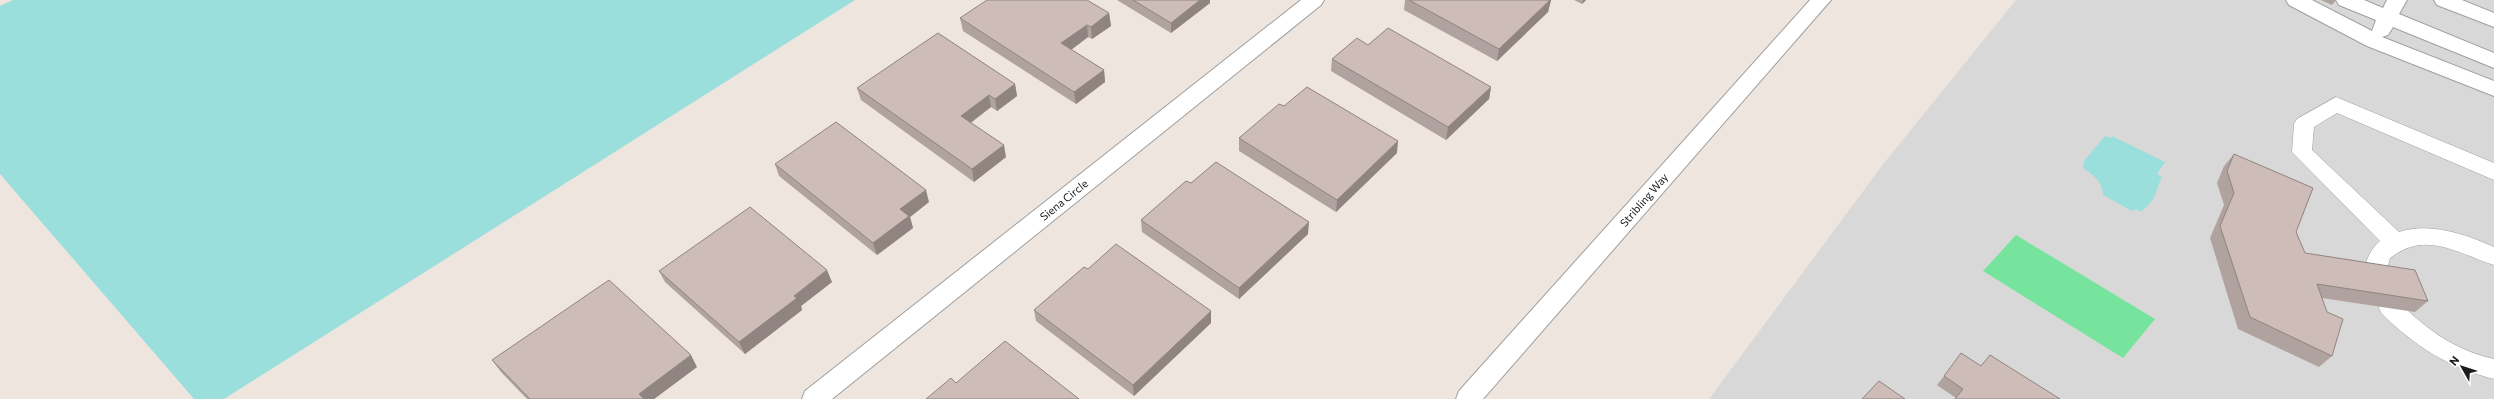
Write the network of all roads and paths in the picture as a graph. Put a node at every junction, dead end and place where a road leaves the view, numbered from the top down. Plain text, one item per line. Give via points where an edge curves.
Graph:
1 (1314, 0) edge
2 (1821, 0) edge
3 (2296, 0) edge
4 (2346, 0) edge
5 (2444, 0) edge
6 (2393, 9) edge
7 (2494, 20) edge
8 (2374, 41) junction
9 (2494, 61) edge
10 (2494, 89) edge
11 (2494, 172) edge
12 (2395, 242) junction
13 (2494, 256) edge
14 (2375, 278) edge
15 (2390, 308) edge
16 (2494, 369) edge
17 (814, 399) edge
18 (1468, 399) edge

1 - 17 street, Siena Circle
2 - 18 street, Stribling Way
3 - 8 street
4 - 6 street
5 - 7 street
6 - 8 street
6 - 9 street
8 - 10 street
11 - 12 lane via 2336,104 2304,124 2302,152
12 - 13 lane via 2417,237 2445,239
12 - 14 lane via 2380,253
15 - 16 lane via 2415,334 2445,352 2476,366

